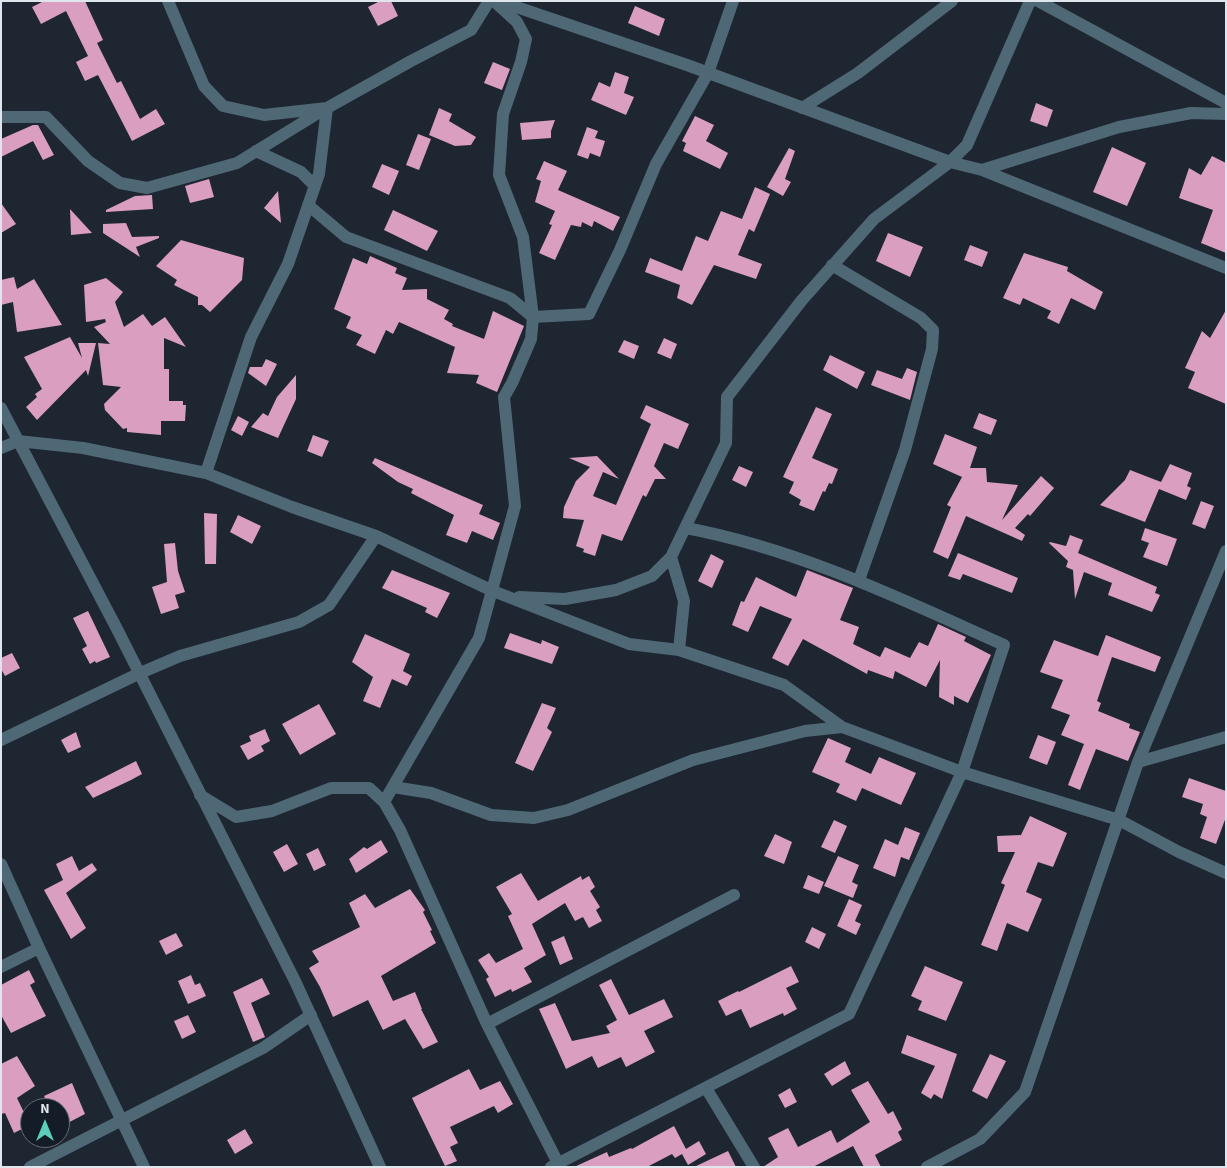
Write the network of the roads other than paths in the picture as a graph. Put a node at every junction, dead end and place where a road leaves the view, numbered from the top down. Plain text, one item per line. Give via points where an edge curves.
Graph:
1 (168, 1) edge
2 (489, 1) edge
3 (494, 1) edge
4 (499, 1) edge
5 (952, 1) edge
6 (1030, 1) edge
7 (1038, 1) edge
8 (733, 3) edge
9 (708, 72) junction
10 (1226, 102) edge
11 (327, 108) junction
12 (802, 108) junction
13 (1226, 114) edge
14 (1, 118) edge
15 (256, 152) junction
16 (950, 162) junction
17 (982, 170) junction
18 (315, 186) junction
19 (308, 205) junction
20 (832, 265) junction
21 (1226, 268) edge
22 (533, 317) junction
23 (1, 408) edge
24 (18, 441) junction
25 (1, 448) edge
26 (206, 473) junction
27 (686, 528) junction
28 (376, 536) junction
29 (1226, 551) edge
30 (671, 558) junction
31 (859, 580) junction
32 (493, 591) junction
33 (506, 596) junction
34 (679, 650) junction
35 (138, 674) junction
36 (842, 727) junction
37 (1226, 737) edge
38 (1, 740) edge
39 (1138, 762) junction
40 (962, 772) junction
41 (393, 787) junction
42 (200, 796) junction
43 (384, 802) junction
44 (1119, 820) junction
45 (1, 864) edge
46 (1226, 873) edge
47 (734, 894) dead end
48 (39, 948) junction
49 (1, 967) edge
50 (311, 1015) junction
51 (487, 1024) junction
52 (706, 1088) junction
53 (121, 1121) junction
54 (557, 1166) edge
55 (30, 1167) edge
56 (144, 1167) edge
57 (380, 1167) edge
58 (754, 1167) edge
59 (927, 1167) edge

1 - 11 street via 204,86 223,106 264,116
2 - 11 street via 472,30
3 - 22 street via 518,22 526,39 503,114 498,176 523,237
4 - 9 street
5 - 12 street via 858,73
6 - 16 street via 967,145
7 - 10 street
8 - 9 street
9 - 12 street
9 - 22 street via 656,164 620,250 588,314
11 - 15 street
11 - 18 street via 320,174
12 - 16 street
13 - 17 street via 1191,113 1119,128
14 - 15 street via 46,118 88,161 120,183 147,188 237,163
15 - 18 street via 301,172
16 - 17 street
16 - 20 street via 874,219
17 - 21 street
18 - 19 street
19 - 22 street via 346,237 510,298
19 - 26 street via 288,264 251,337
20 - 27 street via 727,397 726,443
20 - 31 street via 921,318 933,330 932,349 905,450
22 - 32 street via 531,339 504,397 515,506
23 - 24 street
24 - 25 street
24 - 26 street via 83,448
24 - 35 street
26 - 28 street
27 - 30 street
27 - 31 street via 722,535
28 - 32 street
28 - 35 street via 329,605 299,622 180,656
29 - 39 street
30 - 33 street via 652,576 616,590 565,599
30 - 34 street via 684,601
31 - 40 street via 1004,645
32 - 33 street
32 - 41 street via 479,638
33 - 34 street via 629,644
34 - 36 street via 784,685
35 - 38 street
35 - 42 street
36 - 40 street
36 - 41 street via 804,731 693,760 568,810 534,818 491,815 431,793
37 - 39 street
39 - 44 street
40 - 44 street
40 - 52 street via 849,1014
41 - 43 street
42 - 43 street via 236,817 272,811 331,788 369,788
42 - 50 street
43 - 51 street via 400,830
44 - 46 street
44 - 59 street via 1025,1092 980,1139
45 - 48 street
47 - 51 street
48 - 49 street
48 - 53 street
50 - 53 street via 263,1048
50 - 57 street
51 - 54 street
52 - 54 street
52 - 58 street
53 - 55 street
53 - 56 street

